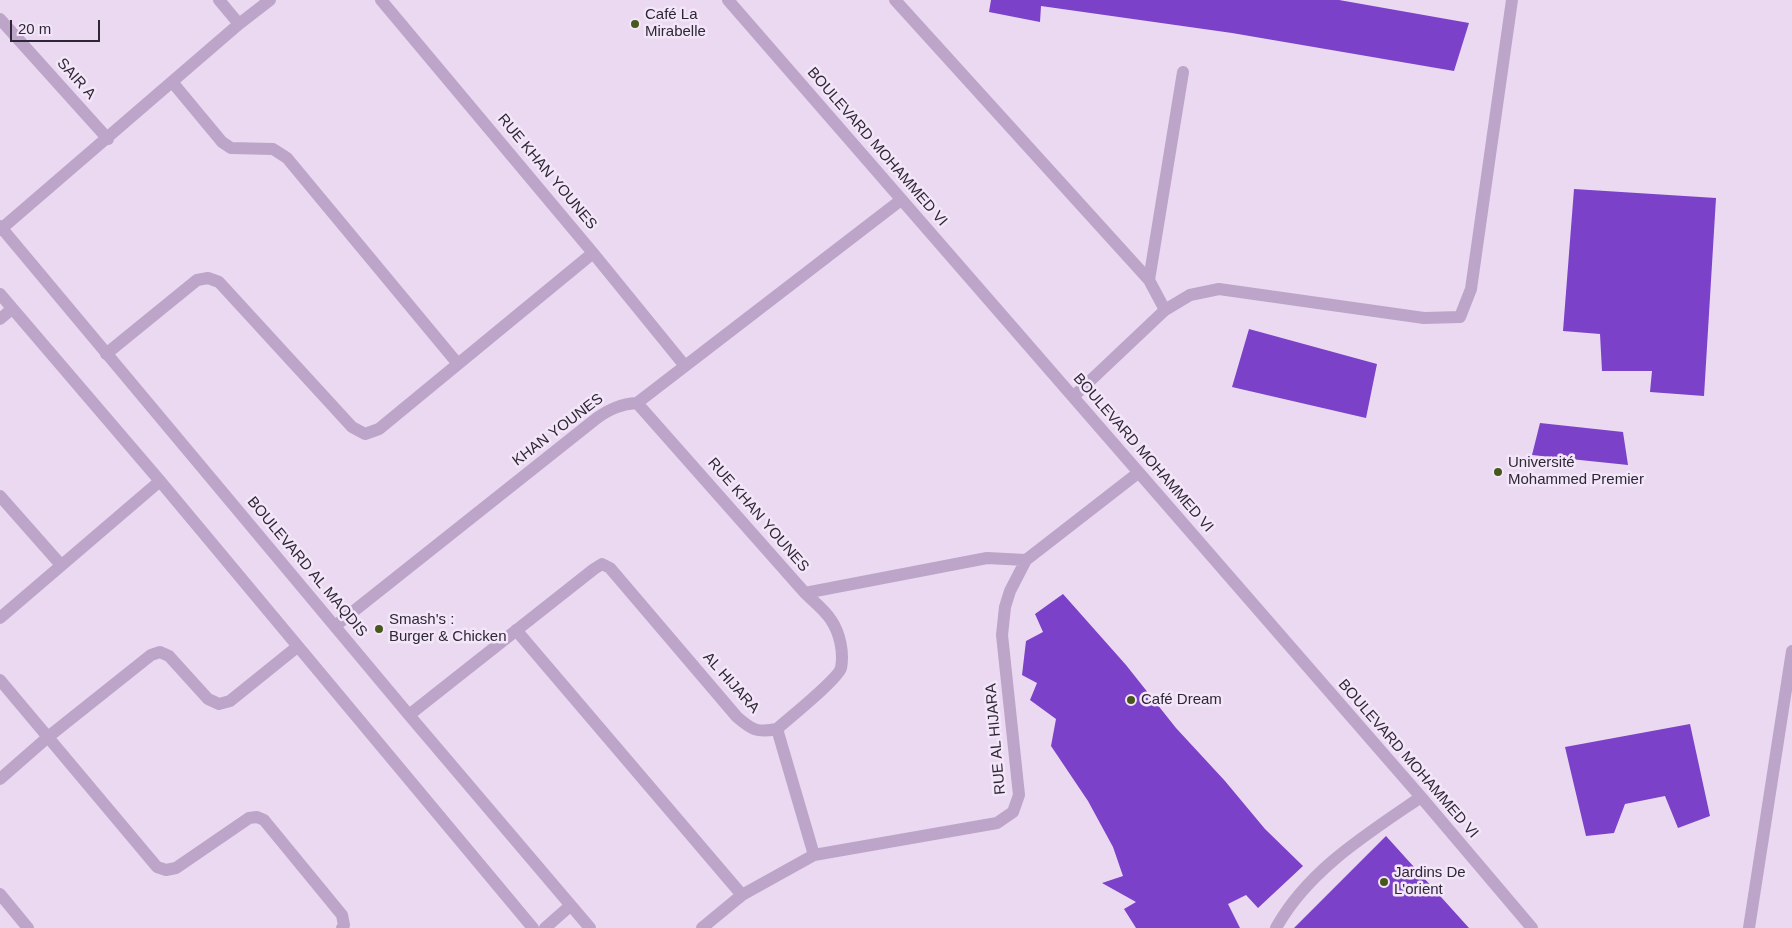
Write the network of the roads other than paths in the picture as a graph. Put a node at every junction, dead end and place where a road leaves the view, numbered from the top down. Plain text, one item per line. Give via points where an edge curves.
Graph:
1 (219, 0) edge
2 (270, 0) edge
3 (381, 0) edge
4 (728, 0) edge
5 (895, 0) edge
6 (1512, 0) edge
7 (0, 18) edge
8 (239, 24) junction
9 (1183, 72) dead end
10 (173, 83) junction
11 (108, 139) junction
12 (901, 200) junction
13 (1, 228) edge
14 (594, 253) junction
15 (1149, 280) junction
16 (0, 294) edge
17 (12, 309) junction
18 (1165, 310) junction
19 (0, 319) edge
20 (106, 354) junction
21 (458, 364) junction
22 (685, 366) junction
23 (1073, 397) junction
24 (637, 403) junction
25 (1138, 473) junction
26 (160, 481) junction
27 (0, 496) edge
28 (1026, 560) junction
29 (61, 565) junction
30 (805, 592) junction
31 (0, 618) edge
32 (336, 626) junction
33 (516, 630) junction
34 (297, 646) junction
35 (1792, 652) edge
36 (0, 680) edge
37 (409, 716) junction
38 (777, 729) junction
39 (48, 737) junction
40 (0, 779) edge
41 (1421, 798) junction
42 (814, 855) junction
43 (0, 894) edge
44 (742, 895) junction
45 (570, 906) junction
46 (343, 927) edge
47 (28, 928) edge
48 (533, 928) edge
49 (545, 928) edge
50 (590, 928) edge
51 (702, 928) edge
52 (1276, 928) edge
53 (1532, 928) edge
54 (1749, 928) edge

1 - 8 street
2 - 8 street
3 - 14 street, RUE KHAN YOUNES
4 - 12 street, BOULEVARD MOHAMMED VI
5 - 15 street
6 - 18 street via 1471,289 1460,317 1424,318 1219,289 1190,295
7 - 11 street, SAIR A
8 - 10 street
9 - 15 street
10 - 11 street
10 - 21 street via 222,142 231,148 273,149 287,158
11 - 13 street
12 - 22 street, KHAN YOUNES
12 - 23 street, BOULEVARD MOHAMMED VI
13 - 20 street, BOULEVARD AL MAQDIS
14 - 21 street
14 - 22 street, RUE KHAN YOUNES
15 - 18 street
16 - 17 street
17 - 19 street
17 - 26 street
18 - 23 street
20 - 21 street via 198,280 208,278 219,282 352,427 365,434 379,430
20 - 32 street, BOULEVARD AL MAQDIS
22 - 24 street, KHAN YOUNES
23 - 25 street, BOULEVARD MOHAMMED VI
24 - 30 street, RUE KHAN YOUNES
24 - 32 street, KHAN YOUNES via 622,404 597,418
25 - 28 street, RUE AL HIJARA
25 - 41 street, BOULEVARD MOHAMMED VI
26 - 29 street
26 - 34 street
27 - 29 street
28 - 30 street, RUE KHAN YOUNES via 987,558
28 - 42 street, RUE AL HIJARA via 1004,607 1002,634 1019,795 1013,812 997,823
29 - 31 street
30 - 38 street via 831,620 838,634 841,669 831,683
32 - 37 street, BOULEVARD AL MAQDIS
33 - 37 street
33 - 38 street, AL HIJARA via 602,564 610,568 737,717 750,728 763,732
33 - 44 street
34 - 39 street via 230,701 219,704 208,699 169,656 160,652 151,655
34 - 48 street
35 - 54 street
36 - 39 street
37 - 45 street, BOULEVARD AL MAQDIS
38 - 42 street
39 - 40 street
39 - 46 street via 157,867 166,870 176,868 249,818 257,817 264,820 342,915
41 - 52 street via 1340,854 1299,894
41 - 53 street, BOULEVARD MOHAMMED VI
42 - 44 street, RUE AL HIJARA
43 - 47 street
44 - 51 street, RUE AL HIJARA
45 - 49 street
45 - 50 street, BOULEVARD AL MAQDIS

